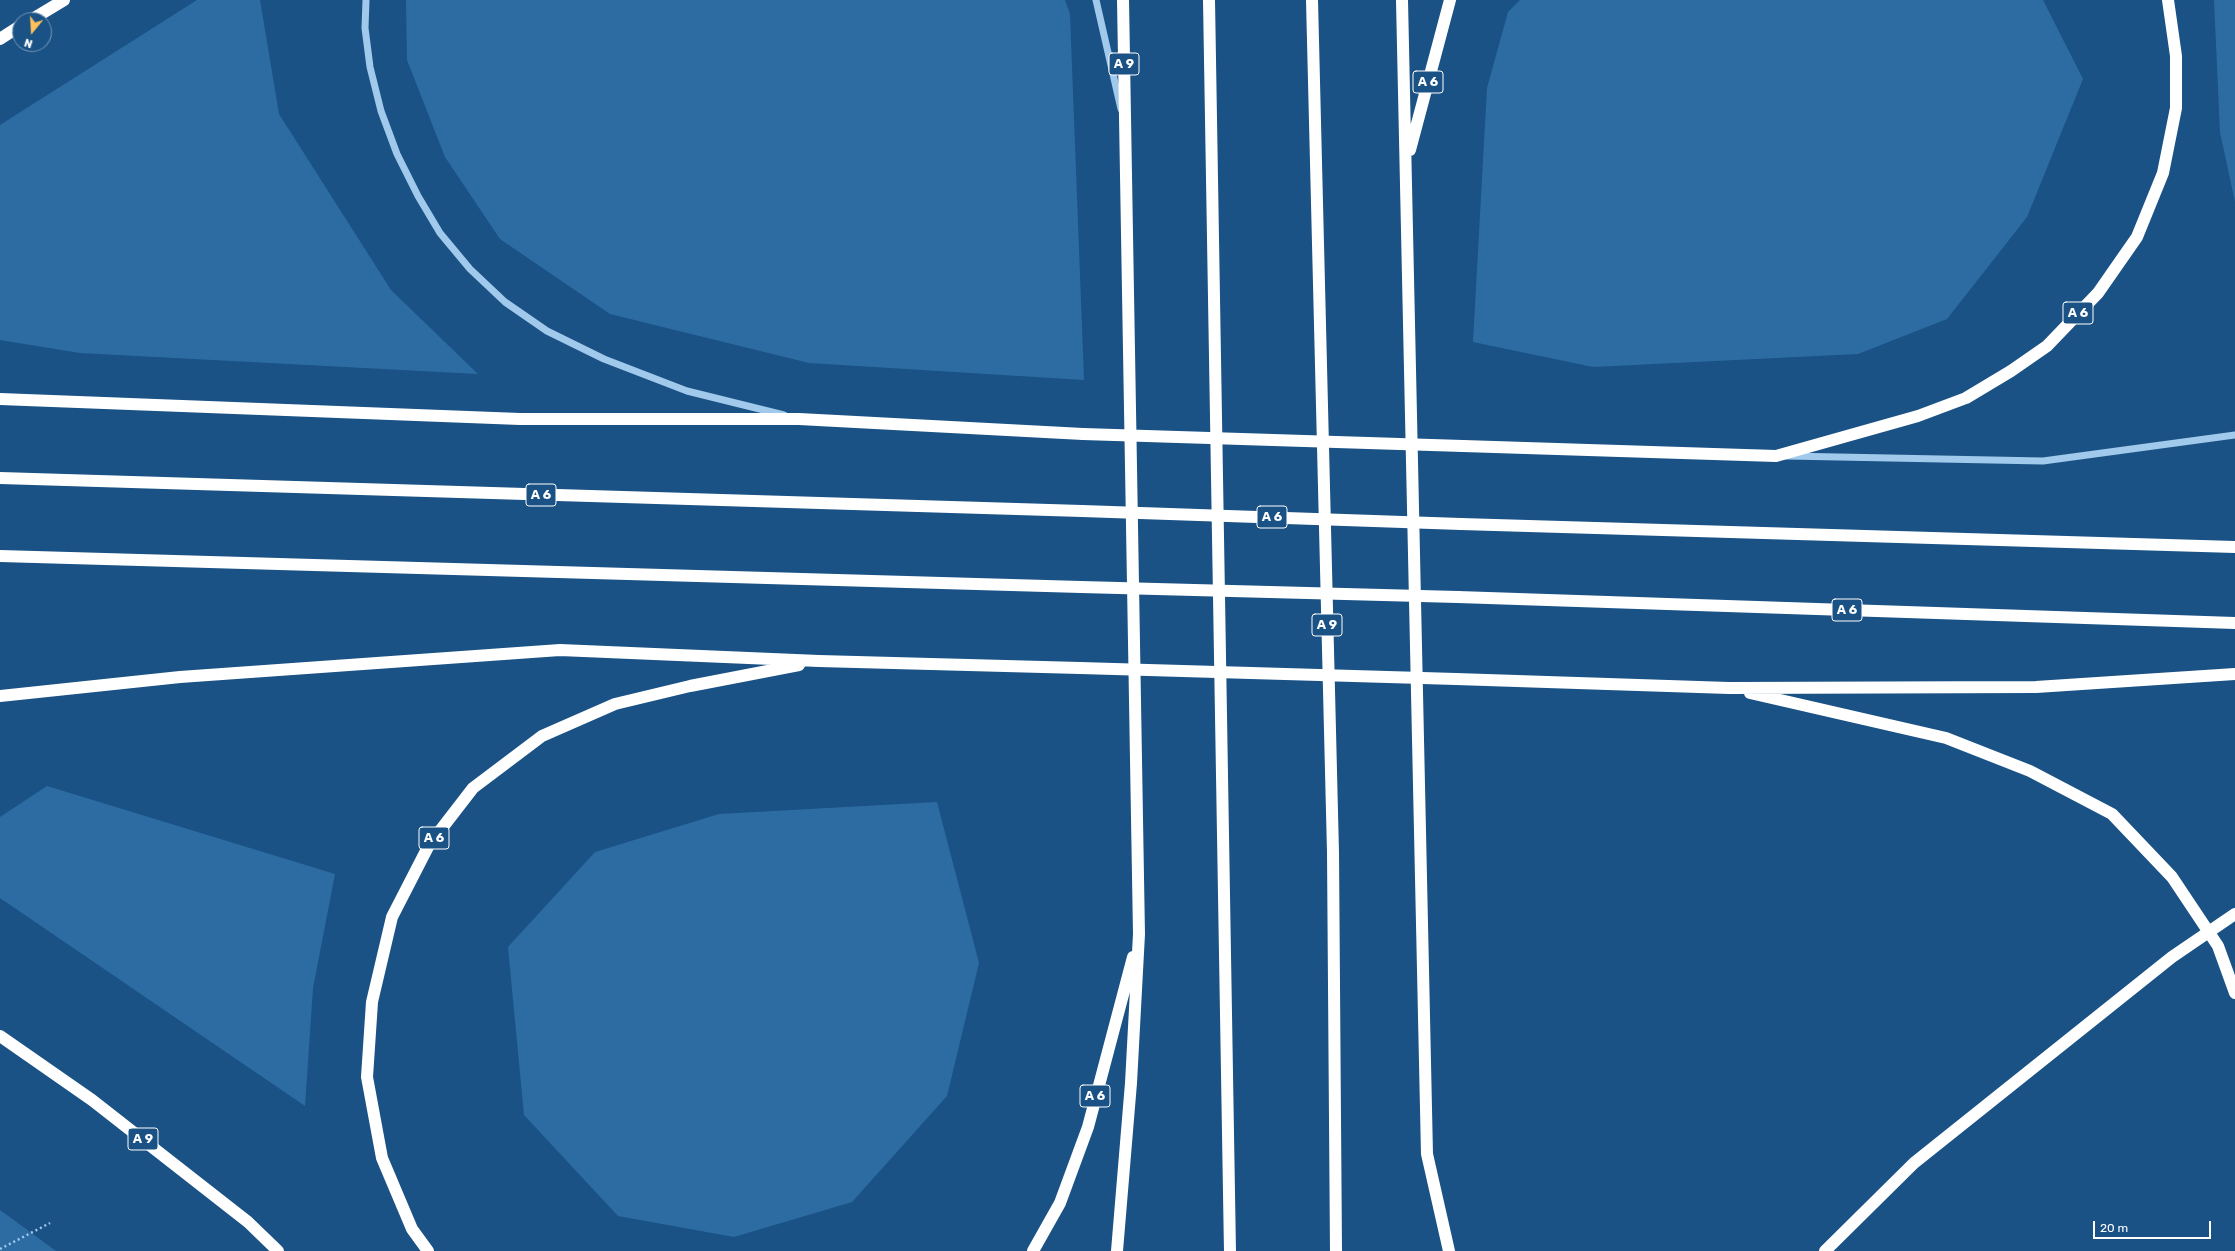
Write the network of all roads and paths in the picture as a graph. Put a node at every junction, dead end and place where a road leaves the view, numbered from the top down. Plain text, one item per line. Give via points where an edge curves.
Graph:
1 (64, 0) edge
2 (366, 0) edge
3 (1096, 0) edge
4 (1123, 0) edge
5 (1208, 0) edge
6 (1312, 0) edge
7 (1402, 0) edge
8 (1450, 0) edge
9 (2168, 0) edge
10 (44, 12) edge
11 (12, 31) edge
12 (0, 39) edge
13 (1125, 128) junction
14 (1406, 163) junction
15 (0, 399) edge
16 (799, 419) junction
17 (2235, 435) edge
18 (1776, 456) junction
19 (0, 478) edge
20 (2235, 547) edge
21 (0, 556) edge
22 (2235, 623) edge
23 (819, 661) junction
24 (2235, 674) edge
25 (1729, 688) junction
26 (0, 696) edge
27 (2235, 914) edge
28 (1139, 934) junction
29 (2235, 993) edge
30 (0, 1036) edge
31 (50, 1224) dead end
32 (0, 1249) edge
33 (278, 1251) edge
34 (428, 1251) edge
35 (1033, 1251) edge
36 (1117, 1251) edge
37 (1230, 1251) edge
38 (1336, 1251) edge
39 (1449, 1251) edge
40 (1824, 1251) edge

1 - 10 highway
2 - 16 lane via 365,28 370,67 381,111 397,154 440,233 475,274 505,302 547,331 604,359 688,391
3 - 13 lane
4 - 13 highway, A 9
5 - 37 highway
6 - 38 highway, A 9 via 1333,852
7 - 14 highway
8 - 14 highway, A 6
9 - 18 highway, A 6 via 2176,56 2176,108 2163,173 2137,237 2098,293 2047,346 1966,398 1918,416
11 - 12 highway
13 - 28 highway
14 - 39 highway via 1427,1154
15 - 16 highway via 520,419
16 - 18 highway, bridge via 1084,434
17 - 18 lane via 2043,461
19 - 20 highway, A 6, bridge
21 - 22 highway, A 6, bridge via 1458,597
23 - 25 highway, bridge
23 - 26 highway via 560,650 180,677
23 - 34 highway, A 6 via 690,686 616,704 542,736 473,788 429,845 392,917 372,1002 367,1077 382,1158 412,1229
24 - 25 highway via 2036,687
25 - 29 highway via 1946,738 2030,771 2112,814 2172,877 2218,946
27 - 40 highway, bridge via 2172,957 1914,1163
28 - 35 highway, A 6 via 1088,1127 1060,1203
28 - 36 highway via 1131,1083
30 - 33 highway, A 9 via 92,1100 248,1222
31 - 32 path

